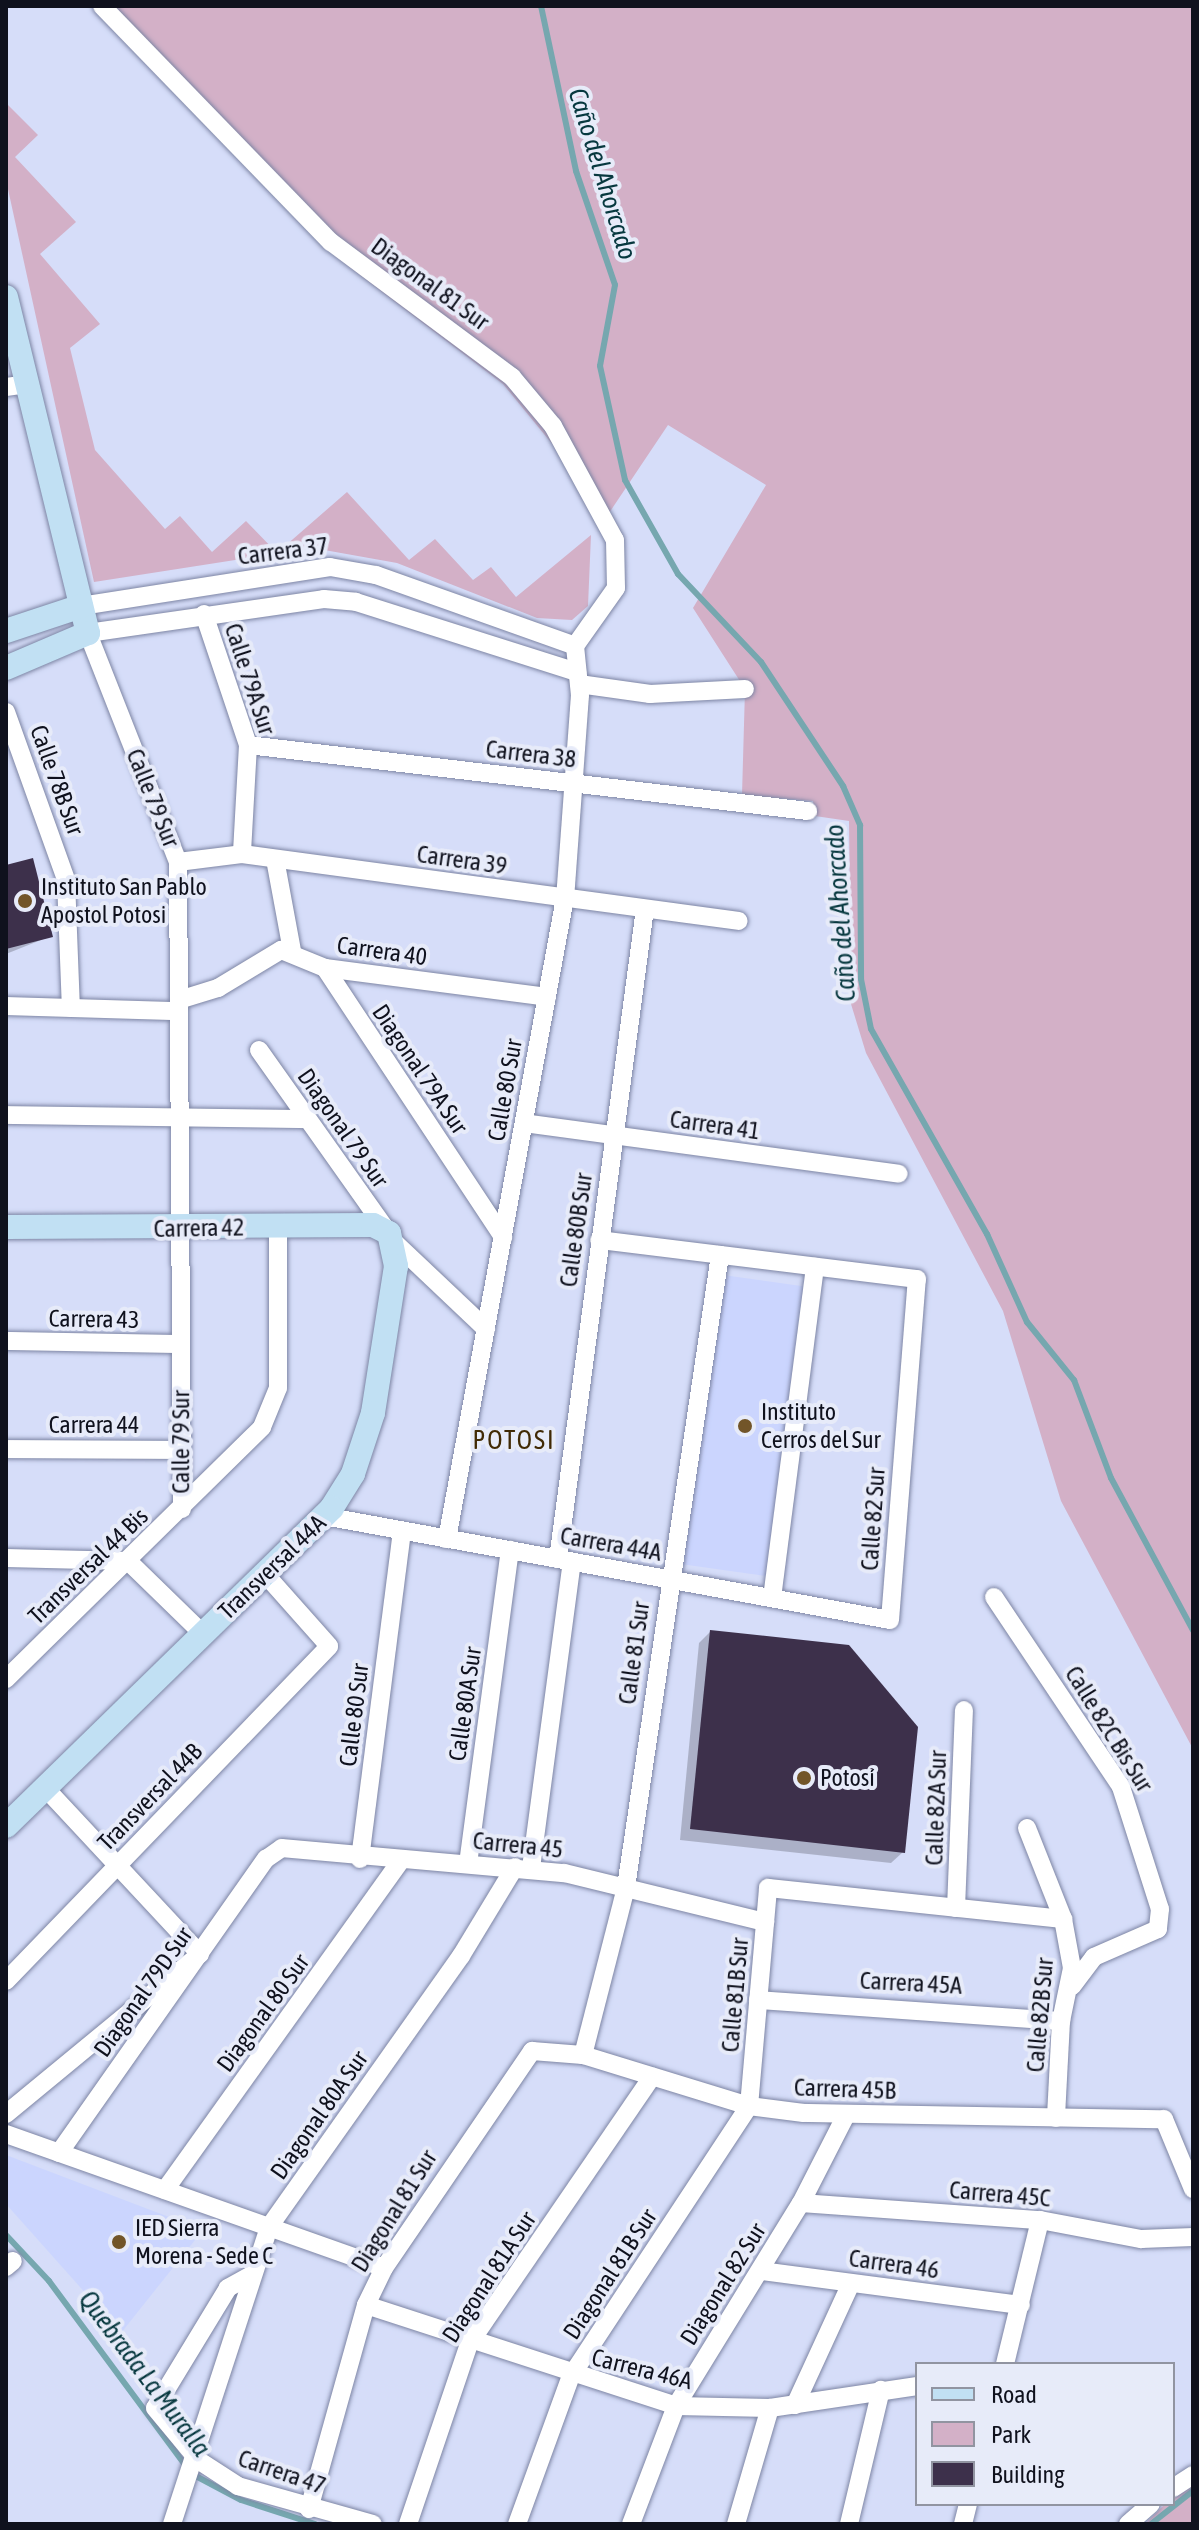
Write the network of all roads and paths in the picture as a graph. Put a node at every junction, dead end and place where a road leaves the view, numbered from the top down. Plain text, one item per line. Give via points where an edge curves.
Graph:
1 (102, 6) edge
2 (6, 297) edge
3 (17, 385) edge
4 (81, 606) junction
5 (204, 614) junction
6 (6, 631) edge
7 (88, 633) junction
8 (575, 646) junction
9 (6, 668) edge
10 (578, 678) junction
11 (745, 689) dead end
12 (6, 712) edge
13 (248, 745) junction
14 (574, 783) junction
15 (808, 811) dead end
16 (242, 854) junction
17 (275, 859) junction
18 (178, 862) junction
19 (565, 898) junction
20 (645, 909) junction
21 (739, 921) dead end
22 (292, 951) junction
23 (325, 968) junction
24 (547, 997) junction
25 (179, 1005) junction
26 (6, 1006) edge
27 (71, 1008) junction
28 (259, 1050) dead end
29 (6, 1115) edge
30 (179, 1117) junction
31 (307, 1119) junction
32 (524, 1123) junction
33 (614, 1135) junction
34 (899, 1174) dead end
35 (278, 1226) junction
36 (6, 1227) edge
37 (180, 1229) junction
38 (391, 1237) junction
39 (503, 1237) junction
40 (599, 1240) junction
41 (720, 1255) junction
42 (815, 1267) junction
43 (486, 1329) junction
44 (6, 1341) edge
45 (181, 1344) junction
46 (6, 1449) edge
47 (181, 1450) junction
48 (182, 1509) junction
49 (324, 1516) junction
50 (402, 1531) junction
51 (447, 1539) junction
52 (510, 1550) junction
53 (6, 1558) edge
54 (565, 1560) junction
55 (128, 1561) junction
56 (265, 1574) junction
57 (668, 1579) junction
58 (994, 1597) dead end
59 (772, 1598) junction
60 (890, 1620) joint
61 (203, 1634) junction
62 (14, 1664) edge
63 (6, 1679) edge
64 (964, 1710) dead end
65 (45, 1788) junction
66 (6, 1826) edge
67 (1027, 1828) dead end
68 (266, 1859) joint
69 (360, 1859) junction
70 (399, 1863) junction
71 (468, 1864) junction
72 (117, 1865) junction
73 (523, 1868) junction
74 (626, 1887) junction
75 (956, 1908) junction
76 (1063, 1919) junction
77 (765, 1922) junction
78 (200, 1954) junction
79 (6, 1981) edge
80 (1072, 1986) junction
81 (758, 2000) junction
82 (1061, 2021) junction
83 (532, 2051) joint
84 (583, 2055) junction
85 (652, 2077) junction
86 (749, 2106) junction
87 (6, 2114) edge
88 (845, 2117) junction
89 (1056, 2118) junction
90 (6, 2134) edge
91 (59, 2153) junction
92 (1193, 2189) edge
93 (165, 2190) junction
94 (801, 2203) junction
95 (1040, 2220) junction
96 (269, 2227) junction
97 (1193, 2237) edge
98 (384, 2268) junction
99 (762, 2271) junction
100 (253, 2274) junction
101 (851, 2283) junction
102 (366, 2305) junction
103 (1021, 2305) junction
104 (469, 2344) junction
105 (1006, 2362) edge
106 (571, 2376) junction
107 (915, 2386) edge
108 (881, 2390) junction
109 (795, 2405) junction
110 (676, 2406) junction
111 (770, 2408) junction
112 (192, 2469) junction
113 (1193, 2475) edge
114 (1175, 2487) edge
115 (1149, 2506) edge
116 (309, 2509) junction
117 (172, 2524) edge
118 (373, 2524) edge
119 (408, 2524) edge
120 (517, 2524) edge
121 (631, 2524) edge
122 (736, 2524) edge
123 (849, 2524) edge
124 (1128, 2524) edge

1 - 8 street, Diagonal 81 Sur via 331,242 487,354 553,426 615,540 619,566 616,588
2 - 3 street, Calle 79 Sur
3 - 4 street, Calle 79 Sur
4 - 6 street
4 - 7 street, Calle 79 Sur
4 - 8 street, Carrera 37 via 330,567 376,575
5 - 7 street, Carrera 37
5 - 10 street, Carrera 37 via 291,601 356,602
5 - 13 street, Calle 79A Sur
7 - 9 street
7 - 18 street, Calle 79 Sur
8 - 10 street, Calle 80 Sur
10 - 11 street, Carrera 37 via 650,694
10 - 14 street, Calle 80 Sur
12 - 27 street, Calle 78B Sur via 66,880
13 - 14 street, Carrera 38
13 - 16 street, Calle 79A Sur
14 - 15 street, Carrera 38
14 - 19 street, Calle 80 Sur
16 - 17 street, Carrera 39
16 - 18 street, Carrera 39
17 - 19 street, Carrera 39
17 - 22 street
18 - 25 street, Calle 79 Sur
19 - 20 street, Carrera 39
19 - 24 street, Calle 80 Sur
20 - 21 street, Carrera 39
20 - 33 street, Calle 80B Sur
22 - 23 street, Carrera 40
22 - 25 street via 270,952 218,988
23 - 24 street, Carrera 40
23 - 39 street, Diagonal 79A Sur
24 - 32 street, Calle 80 Sur
25 - 27 street
25 - 30 street, Calle 79 Sur
26 - 27 street
28 - 31 street, Diagonal 79 Sur
29 - 30 street
30 - 31 street
30 - 37 street, Calle 79 Sur
31 - 38 street, Diagonal 79 Sur
32 - 33 street, Carrera 41
32 - 39 street, Calle 80 Sur
33 - 34 street, Carrera 41
33 - 40 street, Calle 80B Sur
35 - 37 street, Carrera 42
35 - 38 street, Carrera 42 via 360,1224
35 - 48 street, Transversal 44 Bis via 275,1397 262,1427
36 - 37 street, Carrera 42
37 - 45 street, Calle 79 Sur
38 - 43 street, Diagonal 79 Sur
38 - 49 street, Transversal 44A via 396,1279 373,1413 353,1474
39 - 43 street, Calle 80 Sur
40 - 41 street
40 - 54 street, Calle 80B Sur
41 - 42 street
41 - 57 street, Calle 81 Sur
42 - 59 street
42 - 60 street, Calle 82 Sur via 917,1279
43 - 51 street, Calle 80 Sur
44 - 45 street, Carrera 43
45 - 47 street, Calle 79 Sur
46 - 47 street, Carrera 44
47 - 48 street, Calle 79 Sur
48 - 55 street, Transversal 44 Bis
49 - 50 street, Carrera 44A
49 - 56 street, Transversal 44A
50 - 51 street, Carrera 44A
50 - 69 street, Calle 80 Sur
51 - 52 street, Carrera 44A
52 - 54 street, Carrera 44A
52 - 71 street, Calle 80A Sur
53 - 55 street
54 - 57 street, Carrera 44A
54 - 73 street, Calle 80B Sur
55 - 61 street
55 - 62 street, Transversal 44 Bis
56 - 61 street, Transversal 44A
56 - 72 street, Transversal 44B via 329,1646
57 - 59 street, Carrera 44A
57 - 74 street, Calle 81 Sur
58 - 80 street, Calle 82C Bis Sur via 1139,1825 1160,1909 1158,1929 1144,1940 1094,1957
59 - 60 street, Carrera 44A
61 - 65 street, Transversal 44A
62 - 63 street, Transversal 44 Bis
64 - 75 street, Calle 82A Sur
65 - 66 street, Transversal 44A
65 - 72 street
67 - 76 street, Calle 82B Sur
68 - 69 street, Carrera 45 via 293,1847
68 - 78 street, Diagonal 79D Sur
69 - 70 street, Carrera 45
70 - 71 street, Carrera 45
70 - 93 street, Diagonal 80 Sur
71 - 73 street, Carrera 45
72 - 78 street
72 - 79 street, Transversal 44B
73 - 74 street, Carrera 45
73 - 96 street, Diagonal 80A Sur
74 - 77 street, Carrera 45
74 - 84 street, Calle 81 Sur
75 - 76 street
75 - 77 street, Calle 81B Sur via 768,1888
76 - 80 street, Calle 82B Sur
77 - 81 street, Calle 81B Sur
78 - 87 street
78 - 91 street, Diagonal 79D Sur
80 - 82 street, Calle 82B Sur
81 - 82 street, Carrera 45A
81 - 86 street, Calle 81B Sur
82 - 89 street, Calle 82B Sur
83 - 84 street, Carrera 45B
83 - 98 street, Diagonal 81 Sur
84 - 85 street, Carrera 45B
85 - 86 street, Carrera 45B
85 - 104 street, Diagonal 81A Sur
86 - 88 street, Carrera 45B
86 - 106 street, Diagonal 81B Sur
88 - 89 street, Carrera 45B
88 - 94 street, Diagonal 82 Sur
89 - 92 street, Carrera 45B via 1164,2119
90 - 91 street
91 - 93 street
93 - 96 street
94 - 95 street, Carrera 45C
94 - 99 street, Diagonal 82 Sur
95 - 97 street, Carrera 45C via 1141,2239
95 - 103 street
96 - 98 street
96 - 100 street, Diagonal 80A Sur
98 - 102 street, Diagonal 81 Sur
99 - 101 street, Carrera 46
99 - 110 street, Diagonal 82 Sur
100 - 112 street, Diagonal 80A Sur
100 - 112 street, Carrera 47 via 228,2288 155,2408
101 - 103 street, Carrera 46
101 - 109 street
102 - 104 street, Carrera 46A
102 - 116 street, Diagonal 81 Sur
103 - 105 street
104 - 106 street, Carrera 46A
104 - 119 street, Diagonal 81A Sur
106 - 110 street, Carrera 46A
106 - 120 street, Diagonal 81B Sur
107 - 108 street, Carrera 46A
108 - 109 street, Carrera 46A
108 - 123 street
109 - 111 street, Carrera 46A
110 - 111 street, Carrera 46A
110 - 121 street, Diagonal 82 Sur
111 - 122 street
112 - 116 street, Carrera 47
112 - 117 street, Diagonal 80A Sur
113 - 114 street
115 - 124 street
116 - 118 street, Carrera 47

